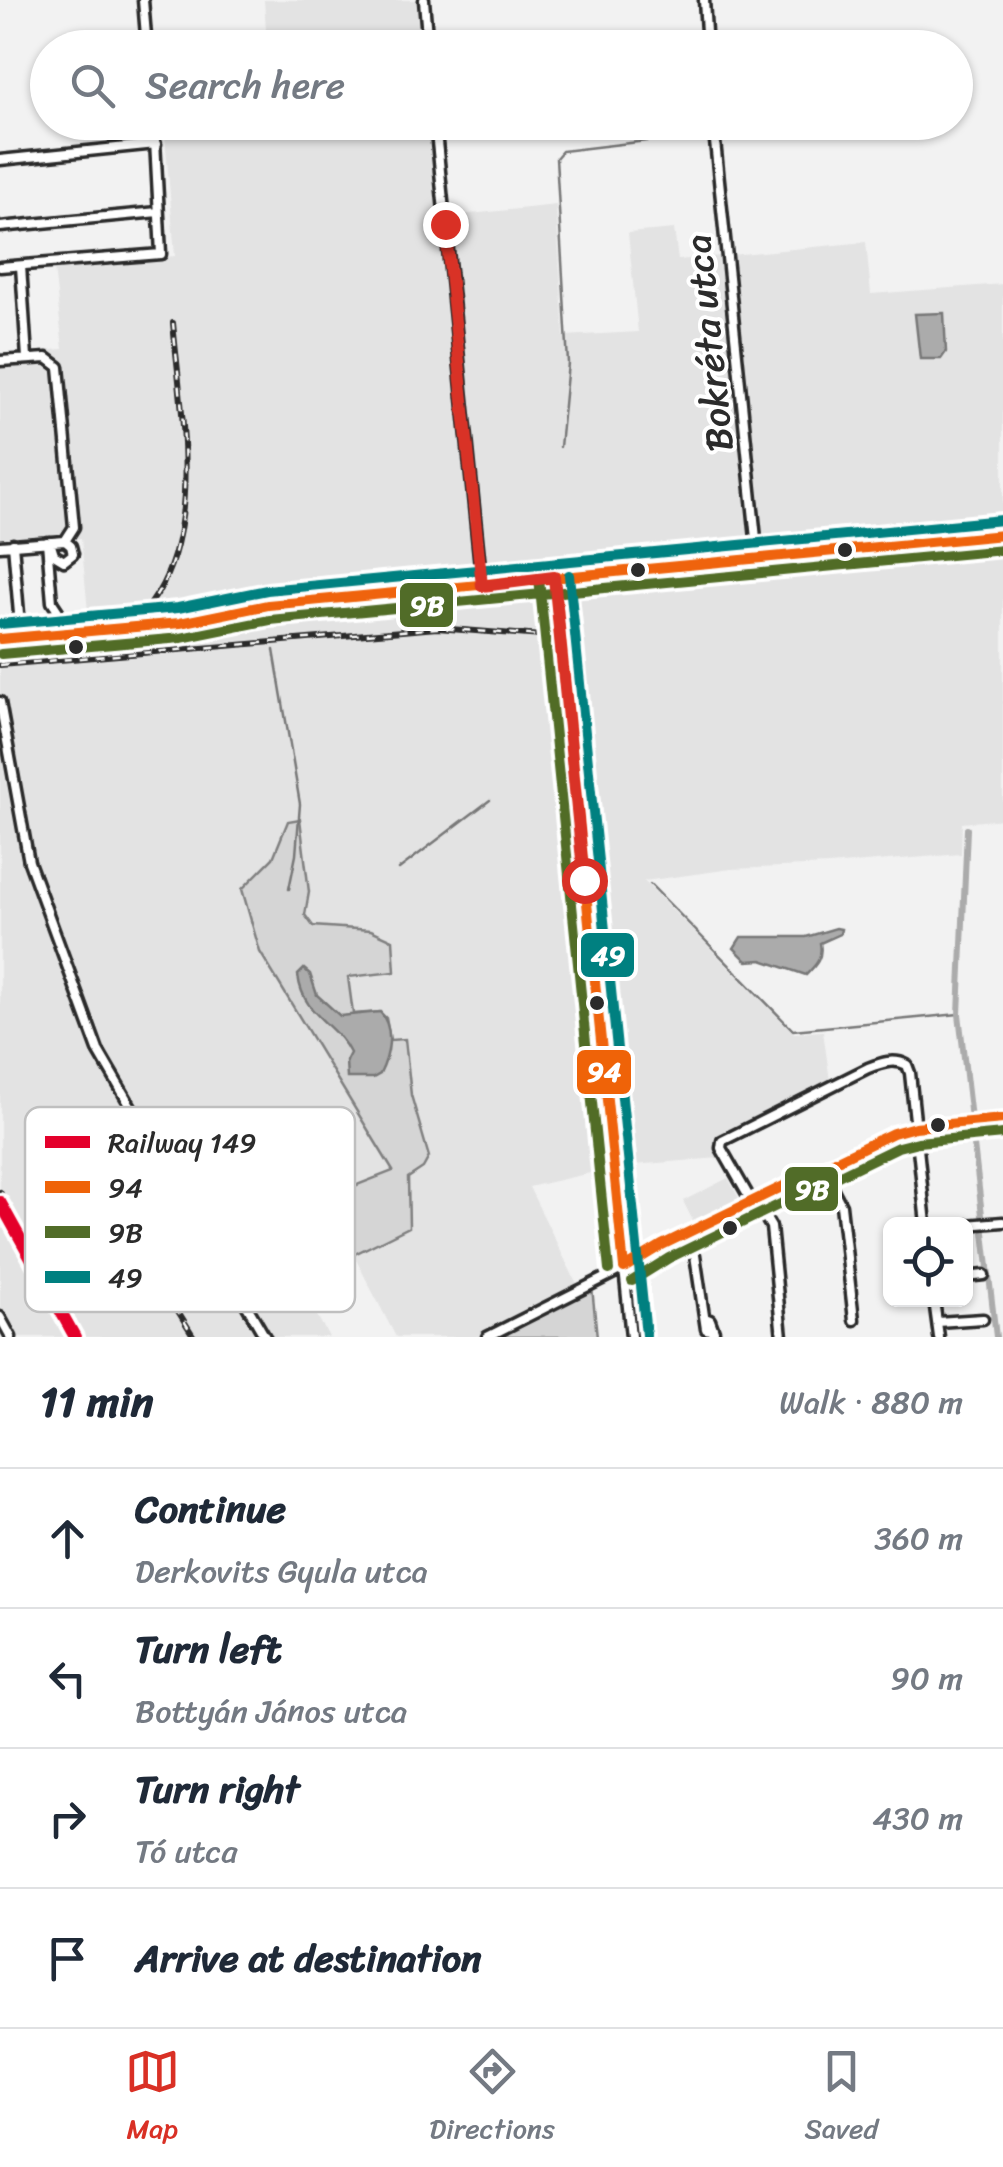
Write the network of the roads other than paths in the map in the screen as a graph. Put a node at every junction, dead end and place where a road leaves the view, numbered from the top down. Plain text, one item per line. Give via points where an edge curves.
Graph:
1 (143, 0) edge
2 (424, 0) edge
3 (704, 0) edge
4 (146, 30) edge
5 (426, 30) edge
6 (706, 30) edge
7 (156, 140) edge
8 (437, 140) edge
9 (715, 140) edge
10 (156, 144) junction
11 (0, 160) edge
12 (158, 212) junction
13 (0, 227) edge
14 (20, 266) junction
15 (0, 267) edge
16 (27, 358) junction
17 (0, 361) edge
18 (1003, 535) edge
19 (65, 540) junction
20 (48, 542) junction
21 (14, 544) junction
22 (0, 546) edge
23 (758, 558) junction
24 (554, 577) junction
25 (482, 586) junction
26 (64, 634) junction
27 (21, 637) junction
28 (0, 639) edge
29 (0, 702) edge
30 (133, 1107) edge
31 (1003, 1118) edge
32 (914, 1127) junction
33 (822, 1168) junction
34 (754, 1202) junction
35 (925, 1217) edge
36 (1003, 1222) edge
37 (973, 1225) edge
38 (686, 1233) junction
39 (624, 1268) junction
40 (984, 1276) dead end
41 (973, 1277) edge
42 (935, 1307) edge
43 (251, 1312) edge
44 (0, 1318) edge
45 (983, 1319) dead end
46 (854, 1320) dead end
47 (937, 1322) junction
48 (706, 1329) dead end
49 (11, 1337) edge
50 (265, 1337) edge
51 (487, 1337) edge
52 (631, 1337) edge
53 (782, 1337) edge
54 (938, 1337) edge

1 - 4 street
2 - 5 street
3 - 6 street
7 - 10 street
8 - 25 street
9 - 23 street, Bokréta utca
10 - 11 street
10 - 12 street
12 - 13 street
12 - 14 street via 161,254
14 - 15 street
14 - 16 street
16 - 17 street
16 - 19 street via 47,358 59,367 74,527
18 - 23 street
19 - 20 street
19 - 20 street via 73,554 64,561
20 - 21 street
20 - 26 street via 52,602
21 - 22 street
21 - 27 street
23 - 24 street
24 - 25 street
24 - 39 street
25 - 26 street
26 - 27 street
27 - 28 street
29 - 30 street via 30,862 92,1036
31 - 32 street
32 - 33 street
32 - 34 street via 908,1065 868,1068 722,1141
32 - 35 street
33 - 34 street
33 - 46 street via 841,1204
34 - 38 street
34 - 53 street via 771,1226
36 - 37 street
38 - 39 street
38 - 48 street via 696,1255
39 - 51 street
39 - 52 street
40 - 41 street
42 - 47 street
43 - 50 street
44 - 49 street
45 - 47 street
47 - 54 street

